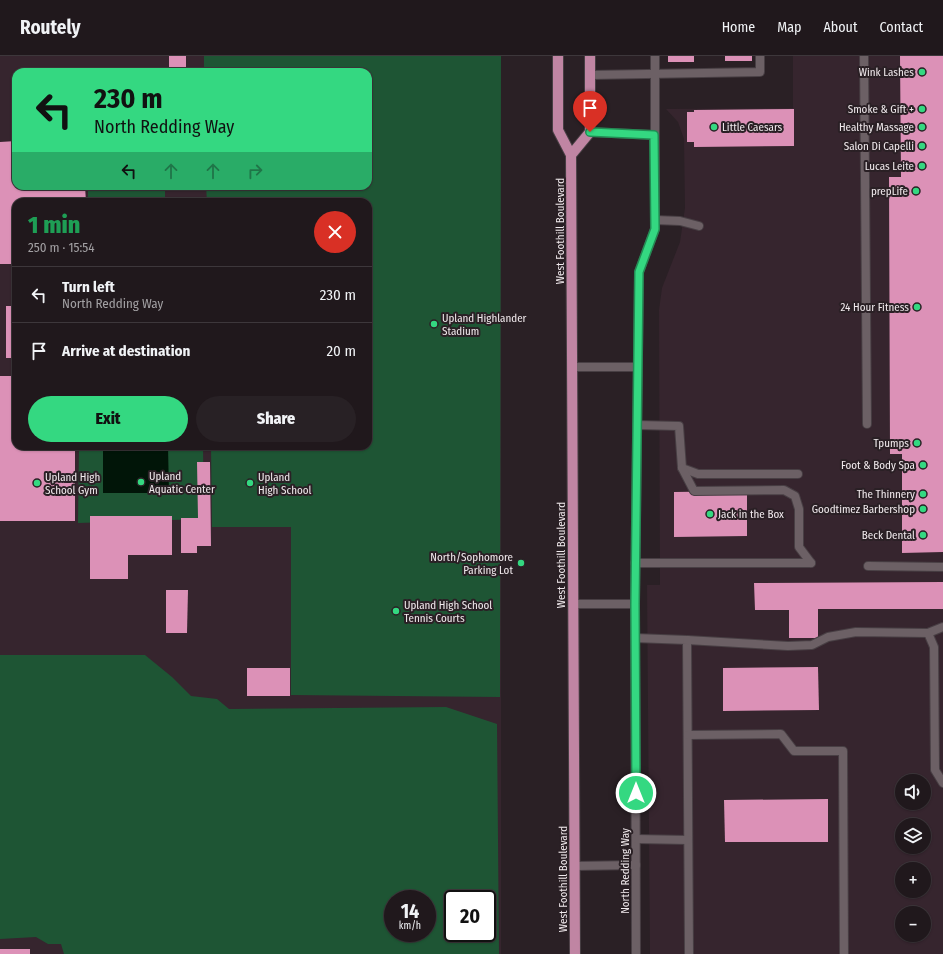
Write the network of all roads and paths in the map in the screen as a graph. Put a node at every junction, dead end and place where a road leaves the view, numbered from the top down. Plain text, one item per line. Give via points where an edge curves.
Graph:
1 (558, 56) edge
2 (590, 56) edge
3 (655, 56) edge
4 (760, 56) edge
5 (864, 56) edge
6 (654, 74) junction
7 (590, 75) junction
8 (590, 132) junction
9 (654, 135) junction
10 (571, 156) junction
11 (655, 220) junction
12 (699, 226) dead end
13 (572, 367) junction
14 (638, 367) junction
15 (867, 424) dead end
16 (637, 425) junction
17 (682, 468) junction
18 (798, 474) dead end
19 (635, 563) junction
20 (868, 566) dead end
21 (943, 566) edge
22 (573, 604) junction
23 (635, 604) junction
24 (943, 627) edge
25 (928, 633) junction
26 (635, 638) junction
27 (687, 640) junction
28 (688, 735) junction
29 (943, 783) edge
30 (636, 839) junction
31 (688, 840) junction
32 (636, 865) junction
33 (575, 866) junction
34 (575, 954) edge
35 (636, 954) edge
36 (689, 954) edge
37 (844, 954) edge

1 - 10 main road, West Foothill Boulevard via 558,130
2 - 7 main road
3 - 6 lane, North Redding Way
4 - 6 lane via 760,72
5 - 15 lane
6 - 7 lane
6 - 9 lane, North Redding Way
7 - 8 main road
8 - 9 lane
8 - 10 main road
9 - 11 lane, North Redding Way
10 - 13 main road, West Foothill Boulevard
11 - 12 lane via 680,221
11 - 14 lane, North Redding Way via 655,229 639,272
13 - 14 lane
13 - 22 main road, West Foothill Boulevard
14 - 16 lane, North Redding Way
16 - 17 lane via 680,426
16 - 19 lane, North Redding Way
17 - 18 lane via 698,474
17 - 19 lane via 694,491 784,490 795,496 799,509 799,548 811,563
19 - 23 lane, North Redding Way
20 - 21 lane
22 - 23 lane
22 - 33 main road, West Foothill Boulevard
23 - 26 lane, North Redding Way
24 - 25 lane
25 - 27 lane via 856,632 828,637 812,645 788,646
25 - 29 lane via 934,647 935,770
26 - 27 lane
26 - 30 lane, North Redding Way
27 - 28 lane
28 - 31 lane
28 - 37 lane via 780,734 794,751 844,751
30 - 31 lane
30 - 32 lane, North Redding Way
31 - 36 lane
32 - 33 lane
32 - 35 lane, North Redding Way
33 - 34 main road, West Foothill Boulevard

